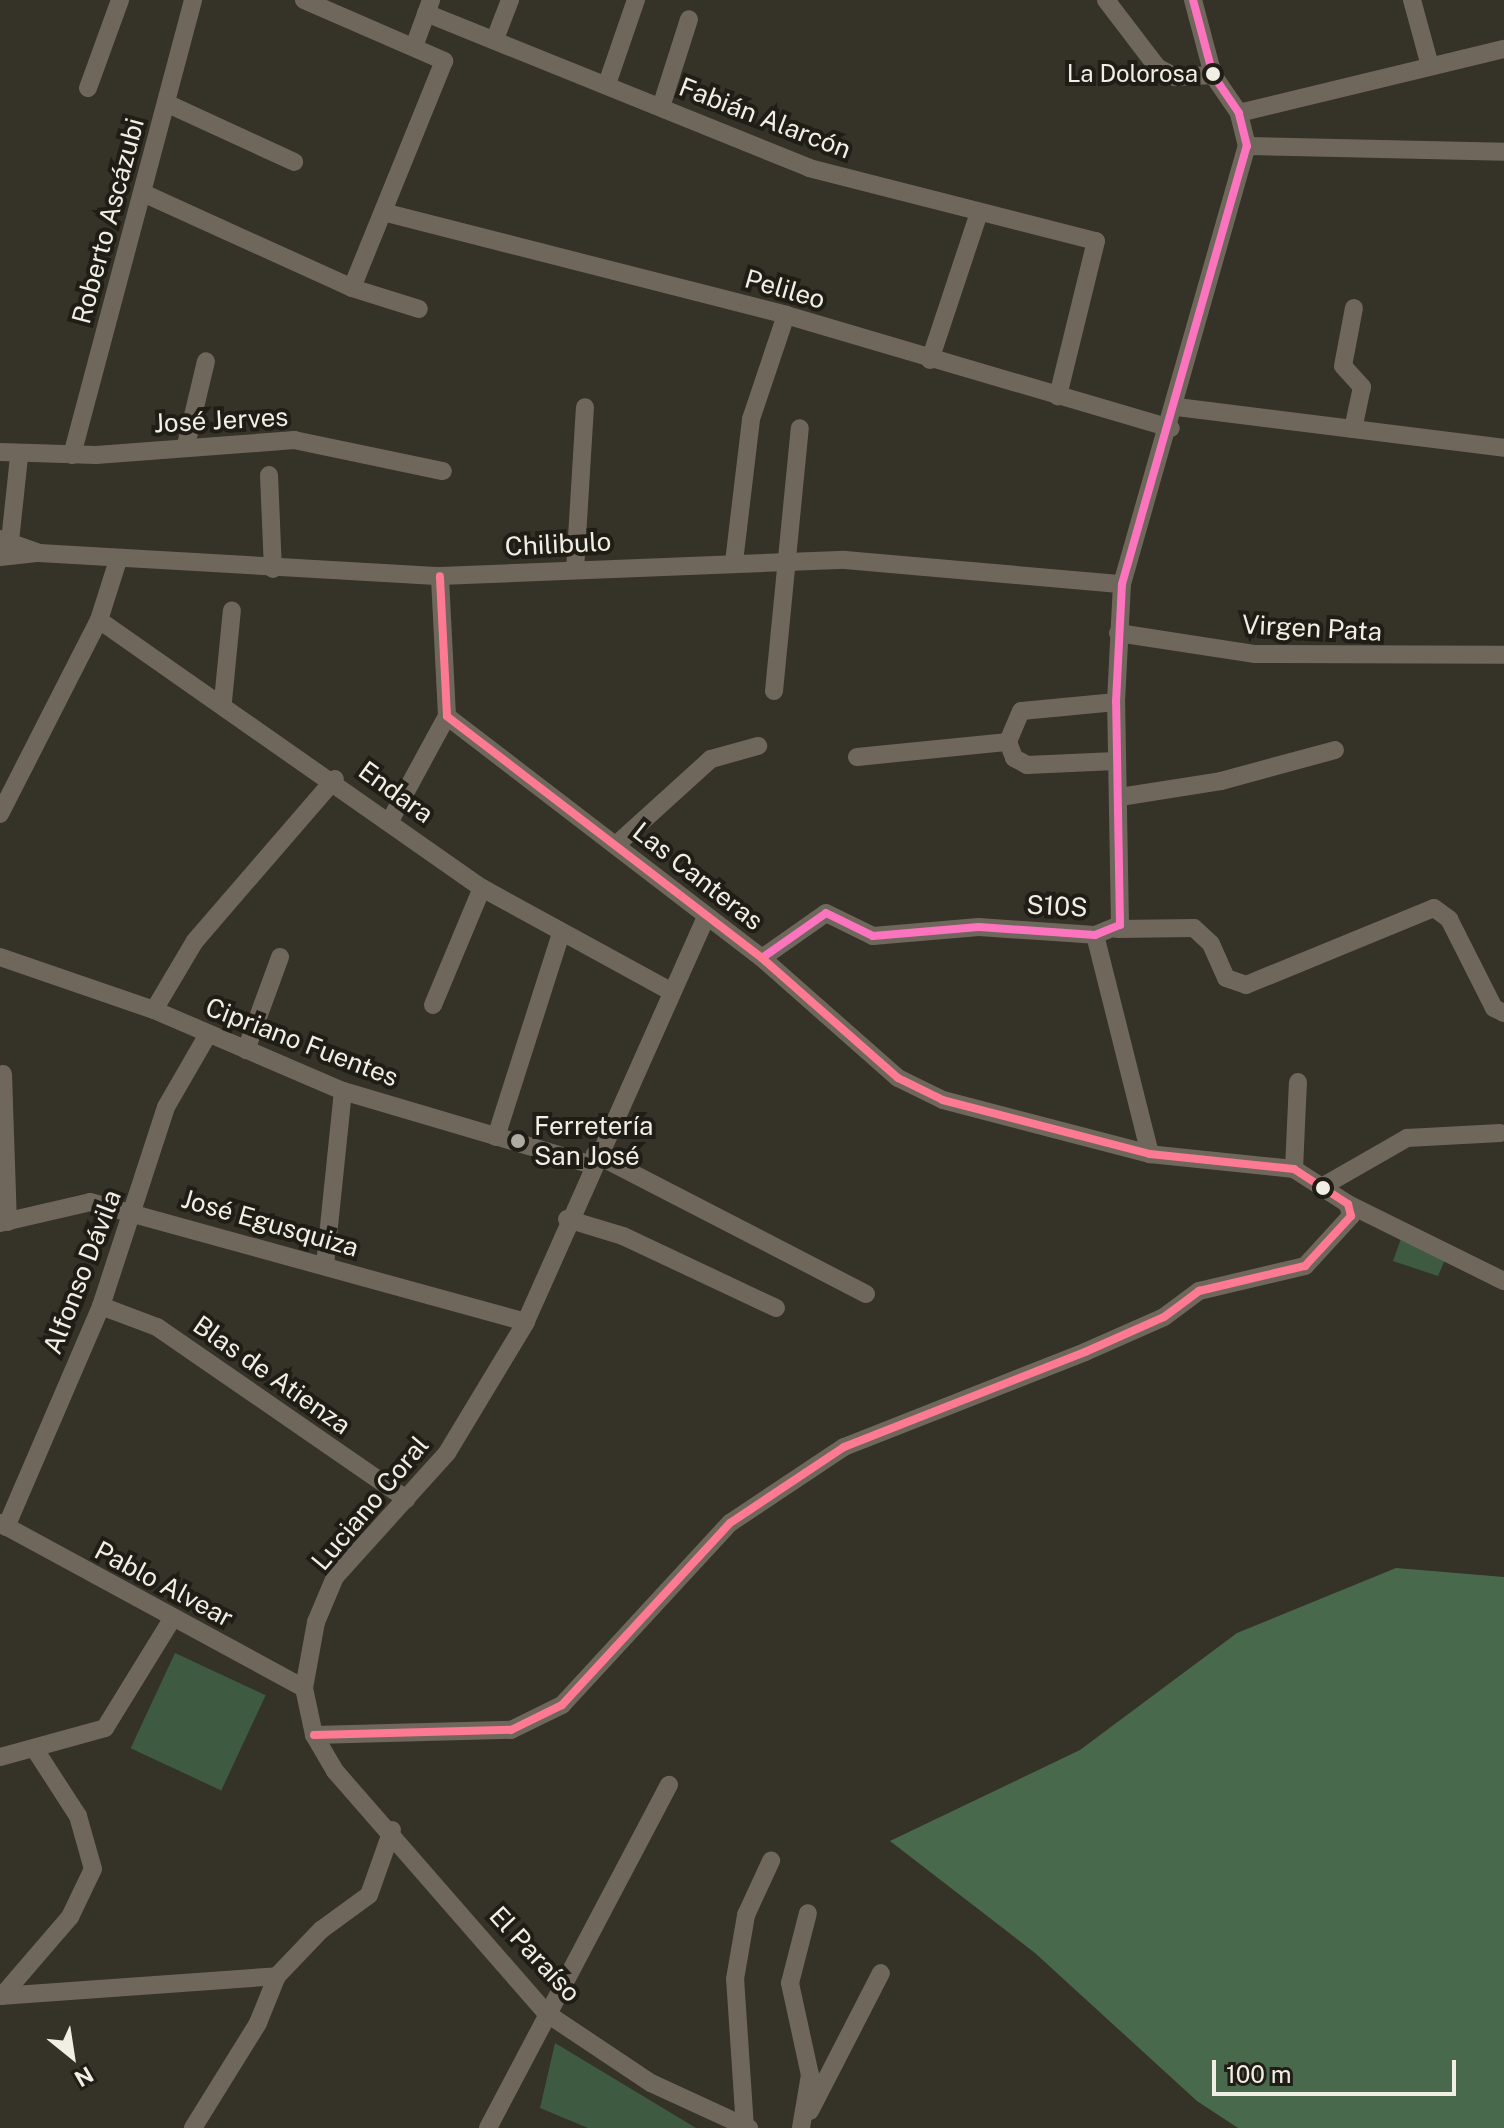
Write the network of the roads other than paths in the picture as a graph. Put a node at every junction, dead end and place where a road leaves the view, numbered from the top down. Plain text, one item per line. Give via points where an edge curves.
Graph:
1 (120, 0) edge
2 (193, 0) edge
3 (304, 0) edge
4 (510, 0) edge
5 (636, 0) edge
6 (1106, 0) edge
7 (1193, 0) edge
8 (1412, 0) edge
9 (429, 7) edge
10 (689, 19) dead end
11 (495, 39) junction
12 (415, 44) junction
13 (1504, 49) edge
14 (1430, 66) junction
15 (1213, 75) junction
16 (607, 84) junction
17 (88, 88) dead end
18 (166, 103) junction
19 (661, 107) junction
20 (1239, 113) junction
21 (1247, 146) junction
22 (1504, 152) edge
23 (294, 162) dead end
24 (143, 193) junction
25 (383, 212) junction
26 (979, 213) junction
27 (352, 288) junction
28 (1354, 308) dead end
29 (419, 309) dead end
30 (786, 315) junction
31 (930, 360) junction
32 (206, 361) dead end
33 (1058, 396) junction
34 (585, 407) dead end
35 (1177, 407) junction
36 (800, 428) dead end
37 (1171, 428) junction
38 (1353, 429) junction
39 (186, 445) junction
40 (1504, 448) edge
41 (0, 452) edge
42 (72, 455) junction
43 (19, 457) junction
44 (443, 471) dead end
45 (269, 475) dead end
46 (3, 546) edge
47 (118, 560) junction
48 (788, 560) junction
49 (734, 562) junction
50 (273, 569) junction
51 (575, 570) junction
52 (440, 576) junction
53 (1122, 584) junction
54 (232, 610) dead end
55 (99, 620) junction
56 (1118, 633) junction
57 (1504, 655) edge
58 (774, 691) dead end
59 (223, 701) junction
60 (1116, 702) junction
61 (447, 716) junction
62 (1008, 742) junction
63 (758, 746) dead end
64 (1335, 750) dead end
65 (857, 757) dead end
66 (1116, 761) junction
67 (335, 779) junction
68 (1120, 797) junction
69 (0, 814) edge
70 (391, 819) junction
71 (616, 845) junction
72 (482, 888) junction
73 (706, 917) junction
74 (1117, 929) junction
75 (561, 933) junction
76 (1095, 935) junction
77 (0, 957) edge
78 (280, 957) dead end
79 (762, 958) junction
80 (670, 991) junction
81 (433, 1005) dead end
82 (154, 1010) junction
83 (1504, 1013) edge
84 (207, 1036) junction
85 (246, 1050) junction
86 (3, 1074) dead end
87 (1298, 1082) dead end
88 (343, 1091) junction
89 (1500, 1133) dead end
90 (496, 1137) junction
91 (1150, 1154) junction
92 (592, 1159) junction
93 (1294, 1169) junction
94 (1325, 1185) junction
95 (1348, 1204) junction
96 (134, 1212) junction
97 (567, 1219) junction
98 (4, 1222) edge
99 (325, 1265) junction
100 (1504, 1281) edge
101 (866, 1294) dead end
102 (101, 1306) junction
103 (776, 1308) dead end
104 (526, 1322) junction
105 (406, 1499) junction
106 (3, 1525) edge
107 (172, 1619) junction
108 (304, 1688) junction
109 (314, 1735) junction
110 (36, 1751) junction
111 (0, 1757) edge
112 (669, 1785) dead end
113 (392, 1830) junction
114 (771, 1861) dead end
115 (808, 1913) dead end
116 (881, 1973) dead end
117 (277, 1976) junction
118 (1, 1996) edge
119 (546, 2013) junction
120 (746, 2127) edge
121 (193, 2128) edge
122 (488, 2128) edge
123 (801, 2128) edge

1 - 17 street
2 - 18 street, Roberto Ascázubi
3 - 12 street
4 - 11 street
5 - 16 street
6 - 15 street via 1157,67 1175,77
7 - 15 street
8 - 14 street
9 - 11 street, Fabián Alarcón
9 - 12 street
10 - 19 street
11 - 16 street, Fabián Alarcón
12 - 25 street via 441,56
13 - 14 street
14 - 20 street
15 - 20 street
16 - 19 street, Fabián Alarcón
18 - 23 street
18 - 24 street, Roberto Ascázubi
19 - 26 street, Fabián Alarcón via 809,168
20 - 21 street
21 - 22 street
21 - 35 street, S10S
24 - 27 street
24 - 42 street, Roberto Ascázubi
25 - 27 street
25 - 30 street, Pelileo
26 - 31 street
26 - 33 street, Fabián Alarcón via 1096,241
27 - 29 street
28 - 38 street via 1343,366 1362,387
30 - 31 street, Pelileo
30 - 49 street via 751,419
31 - 33 street, Pelileo
32 - 39 street
33 - 37 street, Pelileo
34 - 51 street
35 - 37 street, S10S
35 - 38 street
36 - 48 street
37 - 53 street, S10S
38 - 40 street
39 - 42 street, José Jerves
39 - 44 street, José Jerves via 294,440
41 - 43 street, José Jerves
42 - 43 street, José Jerves
43 - 46 street
45 - 50 street
46 - 47 street, Chilibulo
47 - 50 street, Chilibulo
47 - 55 street
48 - 49 street, Chilibulo
48 - 53 street, Chilibulo
48 - 58 street
49 - 51 street, Chilibulo
50 - 52 street, Chilibulo
51 - 52 street, Chilibulo
52 - 61 street
53 - 56 street, S10S
54 - 59 street
55 - 59 street, Endara
55 - 69 street
56 - 57 street, Virgen Pata via 1255,654
56 - 60 street, S10S
59 - 67 street, Endara
60 - 62 street via 1021,711
60 - 66 street, S10S
61 - 70 street
61 - 71 street, Las Canteras
62 - 65 street
62 - 66 street via 1014,758 1027,765
63 - 71 street via 711,759
64 - 68 street via 1221,781
66 - 68 street, S10S
67 - 70 street, Endara
67 - 82 street via 195,941
68 - 74 street, S10S
70 - 72 street, Endara
71 - 73 street, Las Canteras
72 - 75 street, Endara
72 - 81 street
73 - 79 street, Las Canteras
73 - 80 street, Luciano Coral
74 - 76 street, S10S
74 - 83 street via 1194,928 1211,944 1226,978 1246,985 1434,908 1449,919 1494,1008
75 - 80 street, Endara
75 - 90 street
76 - 79 street, S10S via 979,927 873,936 831,913
76 - 91 street
77 - 82 street, Cipriano Fuentes
78 - 85 street
79 - 91 street, Las Canteras via 867,1055 919,1090
80 - 92 street, Luciano Coral
82 - 84 street, Cipriano Fuentes
84 - 85 street, Cipriano Fuentes
84 - 96 street, Alfonso Dávila via 166,1107
85 - 88 street, Cipriano Fuentes
86 - 98 street
87 - 93 street
88 - 90 street, Cipriano Fuentes
88 - 99 street
89 - 94 street via 1407,1138
90 - 92 street, Cipriano Fuentes
91 - 93 street, Las Canteras
92 - 97 street, Luciano Coral
92 - 101 street, Cipriano Fuentes
93 - 94 street, Las Canteras
94 - 95 street, Las Canteras
95 - 100 street, Las Canteras
95 - 109 street via 1344,1231 1305,1266 1222,1282 1085,1352 844,1447 730,1523 562,1705 511,1730
96 - 98 street, José Egusquiza via 84,1202
96 - 99 street, José Egusquiza
96 - 102 street, Alfonso Dávila
97 - 103 street via 623,1236
97 - 104 street, Luciano Coral
99 - 104 street, José Egusquiza
102 - 105 street, Blas de Atienza via 157,1327
102 - 106 street, Alfonso Dávila
104 - 105 street, Luciano Coral via 481,1405
105 - 108 street, Luciano Coral via 335,1577 316,1622
106 - 107 street, Pablo Alvear
107 - 108 street, Pablo Alvear
107 - 110 street via 118,1715 89,1738
108 - 109 street, Luciano Coral
109 - 113 street, Luciano Coral via 335,1771
110 - 111 street
110 - 118 street via 78,1816 93,1869 70,1917
112 - 119 street
113 - 117 street via 369,1895 321,1930
113 - 119 street, El Paraíso
114 - 120 street via 746,1915 735,1979
115 - 123 street via 790,1983 810,2075
116 - 123 street
117 - 118 street
117 - 121 street via 258,2023
119 - 120 street, El Paraíso via 651,2083
119 - 122 street

